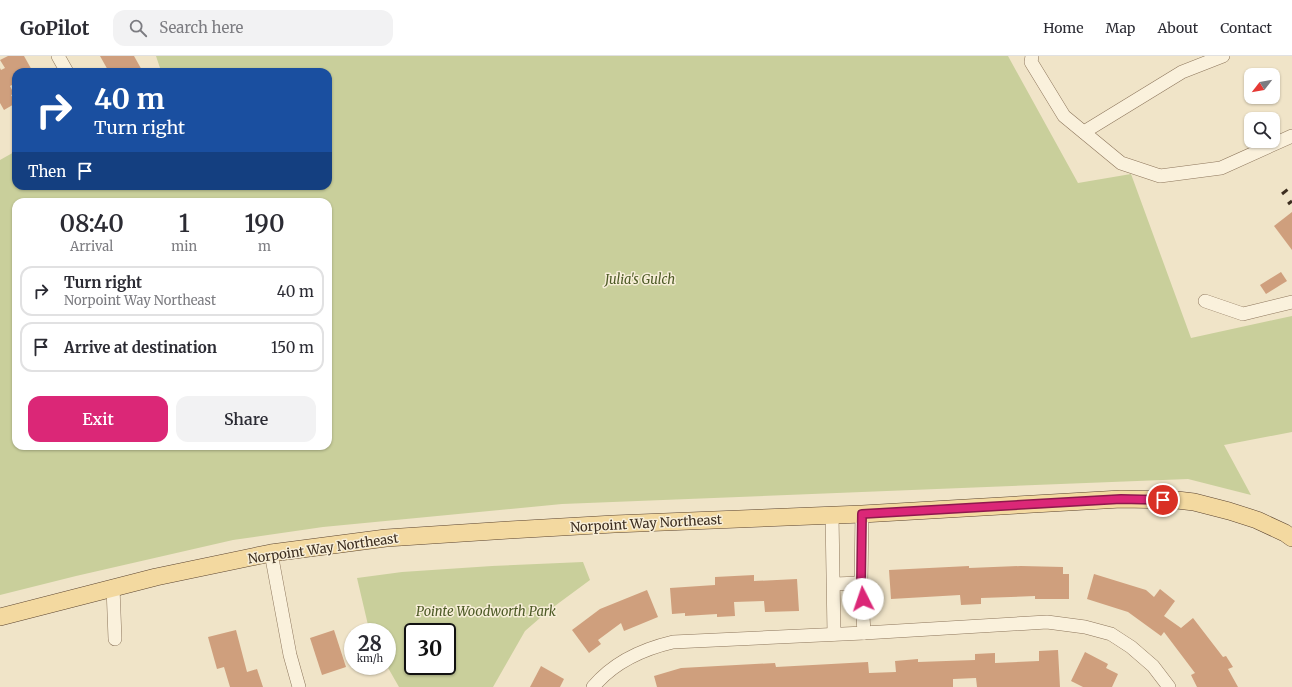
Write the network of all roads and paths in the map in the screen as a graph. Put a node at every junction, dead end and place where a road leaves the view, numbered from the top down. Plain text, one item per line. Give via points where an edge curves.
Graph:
1 (58, 56) edge
2 (1032, 56) edge
3 (1223, 56) edge
4 (65, 68) edge
5 (1084, 132) junction
6 (1292, 136) edge
7 (1205, 301) dead end
8 (1292, 302) edge
9 (862, 514) junction
10 (832, 515) junction
11 (1292, 538) edge
12 (270, 553) junction
13 (861, 583) junction
14 (834, 584) junction
15 (113, 587) junction
16 (0, 617) edge
17 (864, 633) junction
18 (834, 634) junction
19 (115, 639) dead end
20 (300, 687) edge
21 (594, 687) edge
22 (1169, 687) edge

1 - 4 street
2 - 5 street via 1031,62 1064,116
3 - 5 street via 1182,72
5 - 6 street via 1121,164 1160,176 1221,168
7 - 8 street via 1243,314
9 - 10 main road, Norpoint Way Northeast
9 - 11 main road, Norpoint Way Northeast via 1121,499 1177,500 1257,520
9 - 13 street
10 - 12 main road, Norpoint Way Northeast via 609,524 386,538
10 - 14 street
12 - 15 main road, Norpoint Way Northeast
12 - 20 street via 290,655
13 - 14 street
13 - 17 street
14 - 18 street
15 - 16 main road, Norpoint Way Northeast
15 - 19 street
17 - 18 street
17 - 22 street via 1047,622 1085,627 1110,634 1131,647 1153,666
18 - 21 street via 673,642 644,650 624,661

